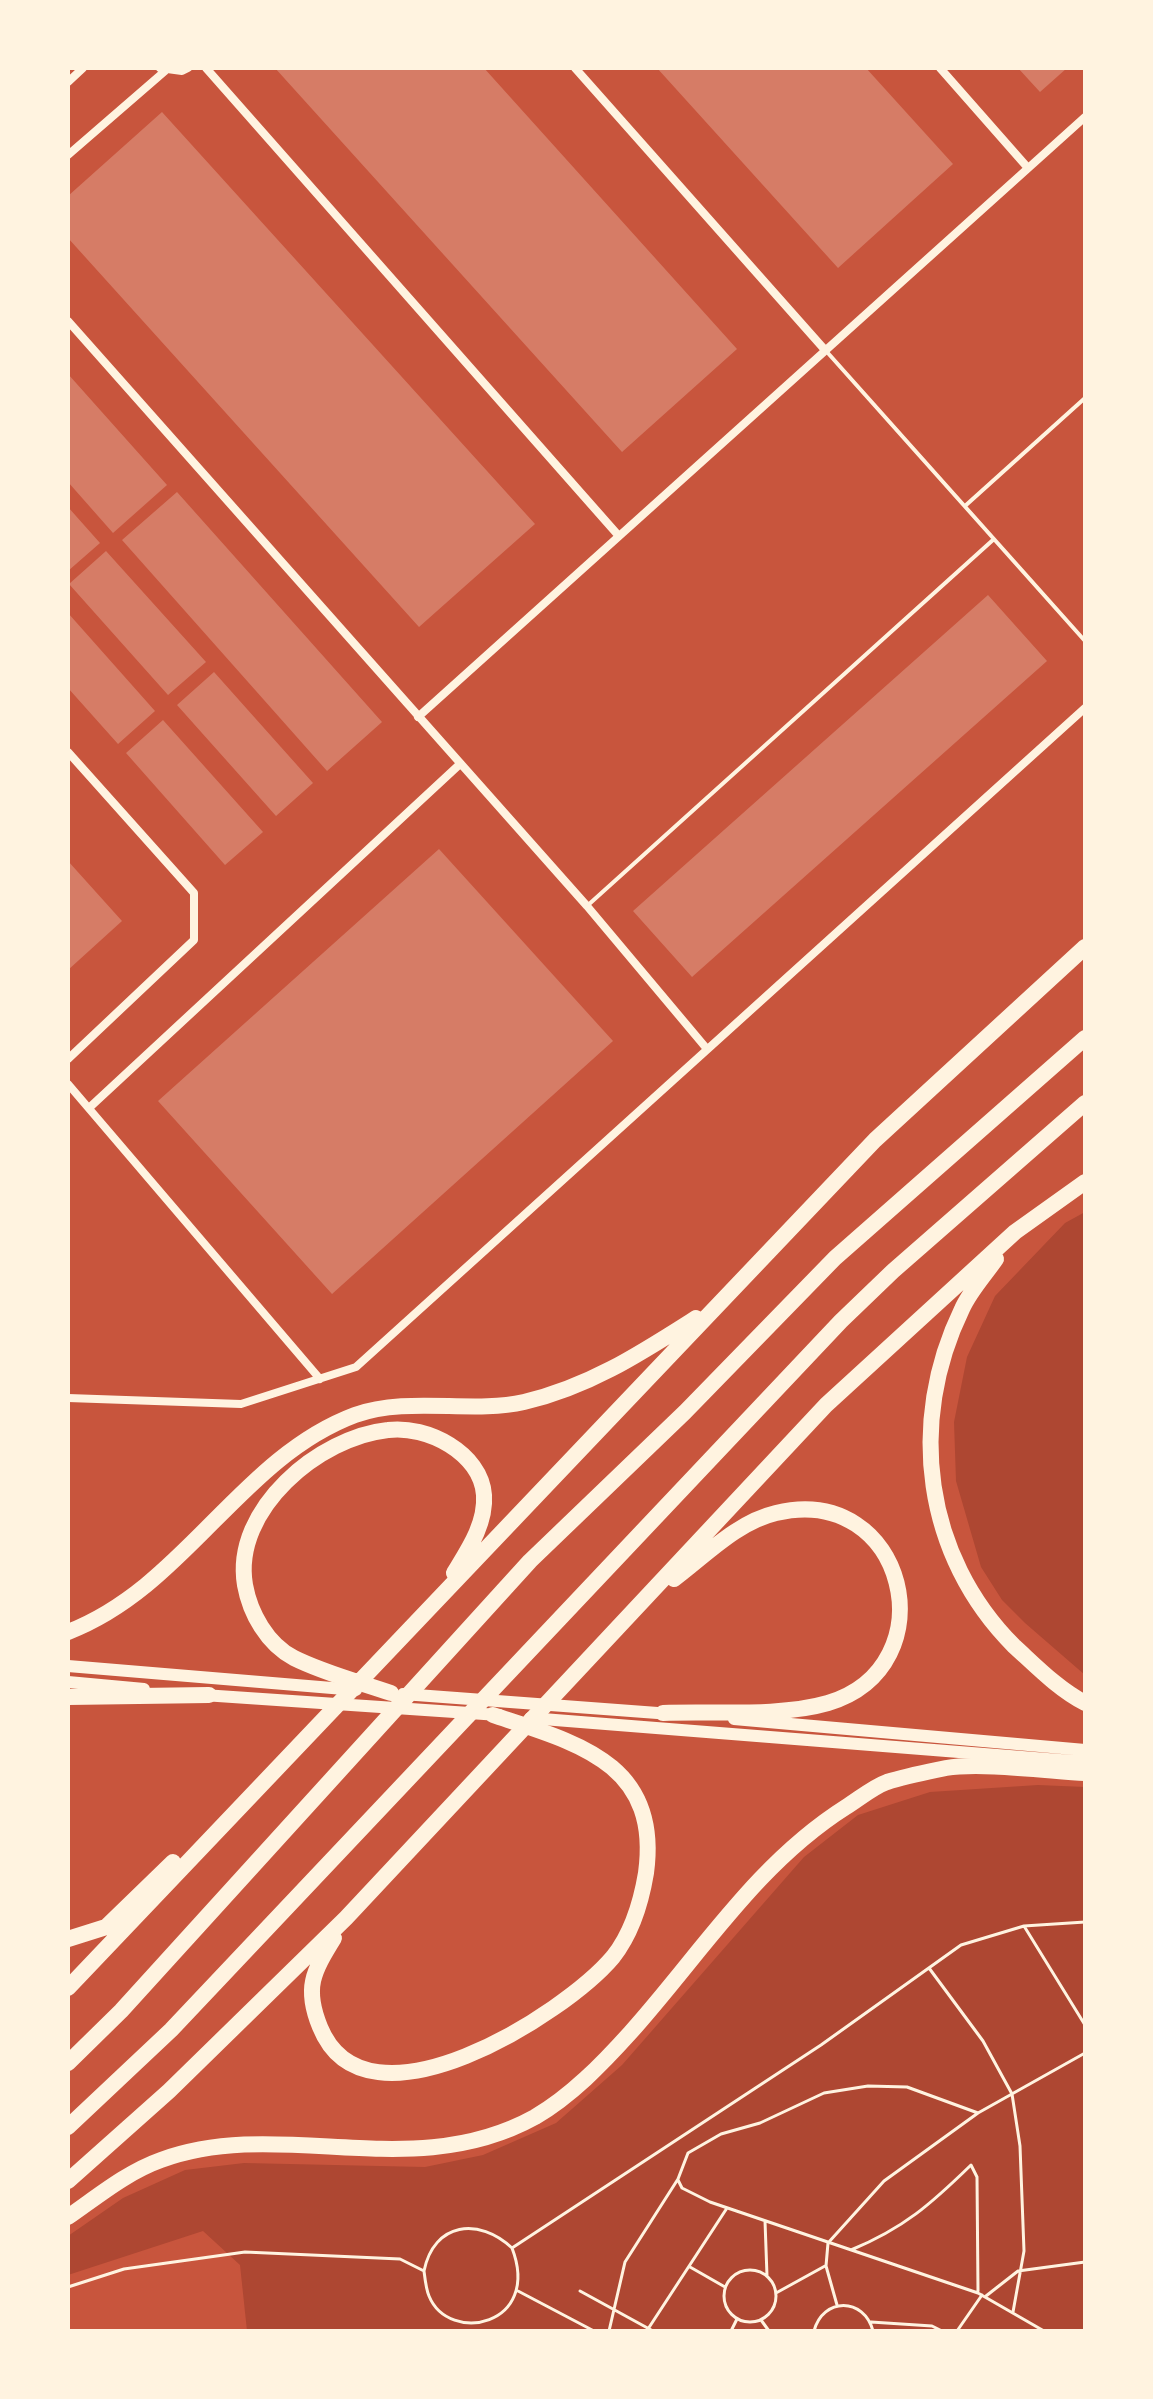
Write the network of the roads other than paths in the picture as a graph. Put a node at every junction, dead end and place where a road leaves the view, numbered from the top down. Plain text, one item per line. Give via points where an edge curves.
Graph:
1 (83, 68) edge
2 (188, 68) edge
3 (206, 68) edge
4 (575, 68) edge
5 (940, 68) edge
6 (162, 69) edge
7 (68, 82) edge
8 (1085, 117) edge
9 (68, 155) edge
10 (1028, 168) junction
11 (68, 321) edge
12 (825, 350) junction
13 (1085, 398) edge
14 (965, 506) junction
15 (618, 535) junction
16 (994, 539) junction
17 (1085, 641) edge
18 (1085, 708) edge
19 (418, 717) junction
20 (68, 752) edge
21 (460, 764) junction
22 (587, 906) junction
23 (1085, 947) edge
24 (1085, 1038) edge
25 (707, 1049) junction
26 (68, 1059) edge
27 (68, 1084) edge
28 (1085, 1103) edge
29 (89, 1108) junction
30 (1085, 1182) edge
31 (1015, 1232) junction
32 (718, 1304) junction
33 (320, 1379) junction
34 (68, 1398) edge
35 (439, 1600) junction
36 (635, 1609) junction
37 (68, 1632) edge
38 (68, 1666) edge
39 (68, 1682) edge
40 (391, 1693) junction
41 (209, 1695) junction
42 (68, 1697) edge
43 (1085, 1703) edge
44 (663, 1713) junction
45 (493, 1715) junction
46 (1085, 1750) edge
47 (1085, 1762) edge
48 (1085, 1773) edge
49 (230, 1816) junction
50 (346, 1918) junction
51 (68, 1939) edge
52 (68, 1988) edge
53 (68, 2063) edge
54 (68, 2127) edge
55 (68, 2181) edge
56 (68, 2217) edge

1 - 7 street
2 - 6 street
3 - 15 street
4 - 12 street
5 - 10 street
6 - 9 street
8 - 10 street
10 - 12 street
11 - 19 street
12 - 14 lane
12 - 15 street
13 - 14 lane
14 - 16 lane
15 - 19 street
16 - 17 lane
16 - 22 lane
18 - 25 street
19 - 21 street
20 - 26 street via 194,893 194,940
21 - 22 street
21 - 29 street
22 - 25 street
23 - 32 highway via 875,1140
24 - 53 highway via 835,1258 530,1561
25 - 33 street via 378,1349 356,1367
27 - 29 street
28 - 54 highway via 841,1321 171,2030
29 - 33 street
30 - 31 highway
31 - 36 highway via 826,1405
31 - 43 highway via 963,1306 942,1357 931,1403 936,1510 955,1564 995,1627 1038,1669
32 - 35 highway
32 - 37 highway via 613,1371 522,1403 405,1406 356,1415 328,1429 299,1444 136,1597
33 - 34 street via 241,1404
35 - 40 highway via 478,1534 484,1495 473,1463 449,1444 390,1429 352,1439 313,1459 260,1514 244,1576 249,1606 268,1636 292,1657
35 - 49 highway
36 - 44 highway via 745,1525 776,1512 843,1516 870,1533 891,1561 899,1590 899,1626 887,1660 865,1684 829,1703
36 - 50 highway
38 - 40 main road
39 - 41 main road
40 - 44 main road
41 - 42 highway
41 - 45 main road
44 - 46 main road
45 - 47 main road
45 - 50 highway via 582,1745 616,1771 639,1799 648,1831 643,1895 614,1955 590,1980 526,2027 465,2058 398,2073 368,2069 344,2059 325,2039 309,1993
48 - 56 highway via 950,1767 885,1783 809,1831 770,1867 662,1997 571,2093 503,2131 422,2151 239,2147 160,2160
49 - 51 highway via 106,1927
49 - 52 highway
50 - 55 highway via 169,2091

